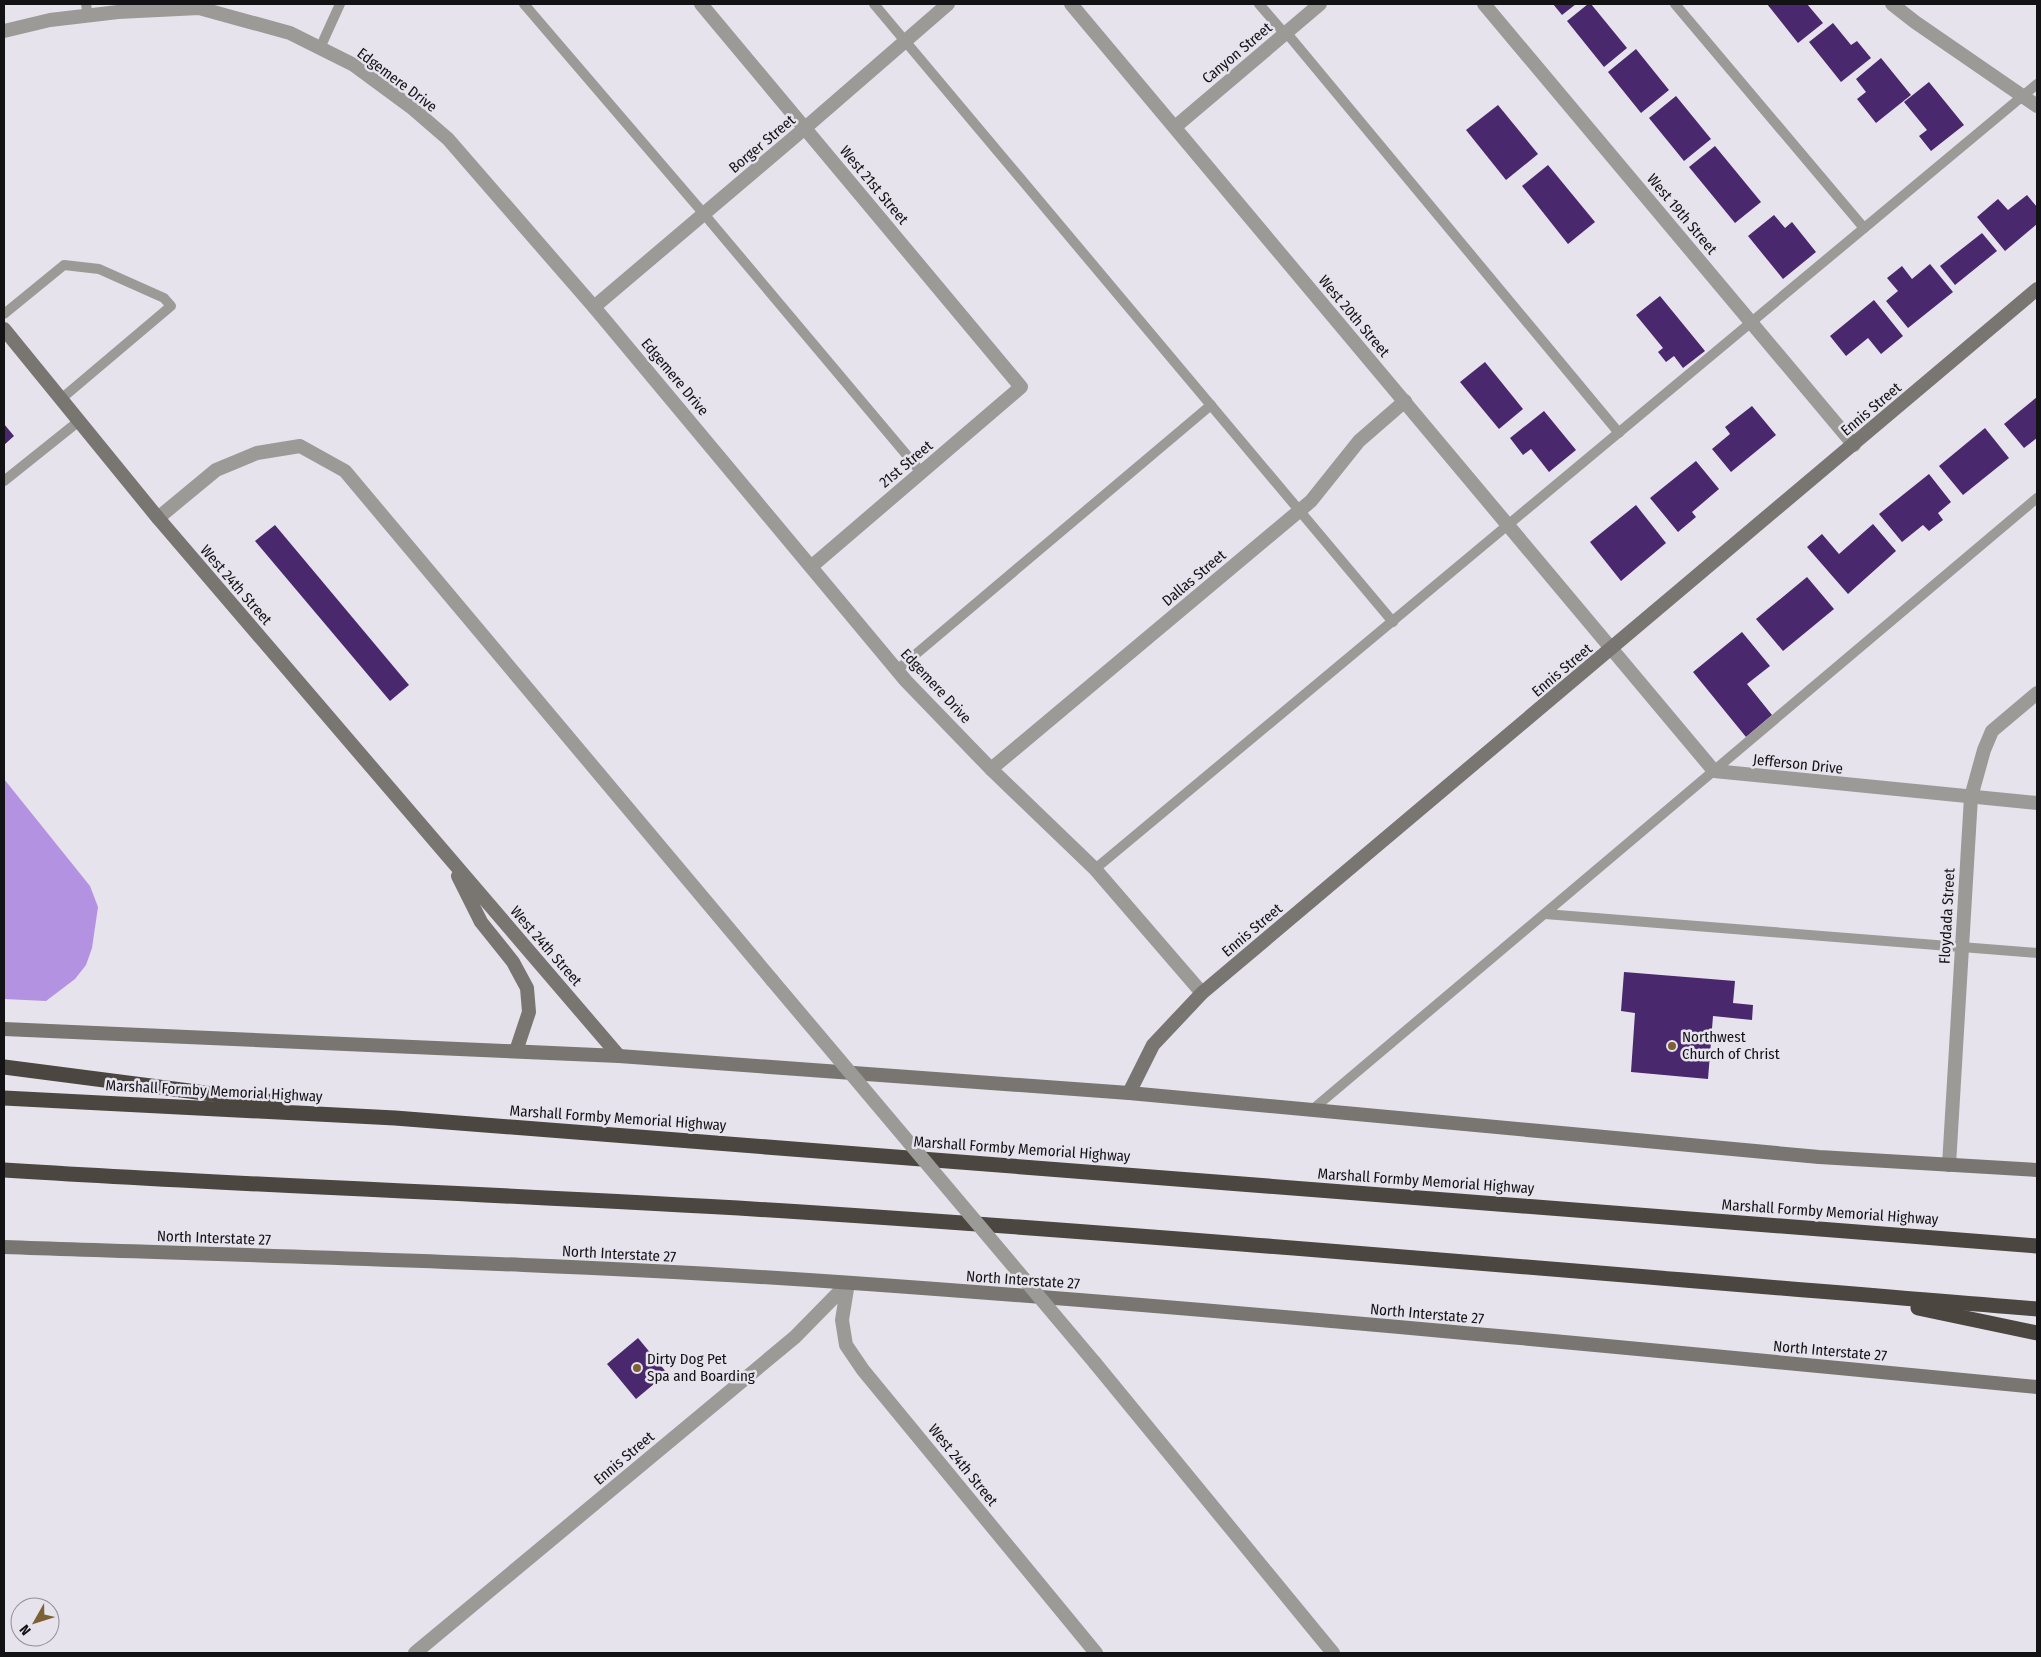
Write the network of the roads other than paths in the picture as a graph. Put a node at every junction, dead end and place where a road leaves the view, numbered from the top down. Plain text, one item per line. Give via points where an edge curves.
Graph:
1 (340, 4) edge
2 (524, 4) edge
3 (701, 4) edge
4 (874, 4) edge
5 (948, 4) edge
6 (1071, 4) edge
7 (1259, 4) edge
8 (1320, 4) edge
9 (1484, 4) edge
10 (1675, 4) edge
11 (1892, 4) edge
12 (199, 6) edge
13 (87, 10) edge
14 (4, 31) edge
15 (1284, 34) junction
16 (905, 41) junction
17 (320, 48) junction
18 (2037, 84) edge
19 (2023, 95) junction
20 (2037, 106) edge
21 (1175, 127) junction
22 (805, 128) junction
23 (704, 214) junction
24 (1864, 228) junction
25 (2037, 289) edge
26 (594, 307) junction
27 (4, 314) edge
28 (1751, 322) junction
29 (4, 329) edge
30 (1021, 387) joint
31 (61, 399) junction
32 (1405, 402) junction
33 (1212, 406) junction
34 (79, 421) junction
35 (1619, 433) junction
36 (1854, 445) junction
37 (921, 472) junction
38 (4, 482) edge
39 (2037, 498) edge
40 (1300, 511) junction
41 (158, 518) junction
42 (1508, 525) junction
43 (812, 566) junction
44 (1393, 622) junction
45 (1611, 650) junction
46 (897, 670) junction
47 (2037, 692) edge
48 (991, 769) junction
49 (1714, 771) junction
50 (1971, 797) junction
51 (2037, 803) edge
52 (449, 858) junction
53 (1095, 869) junction
54 (1545, 914) junction
55 (1962, 947) junction
56 (2037, 953) edge
57 (1202, 993) junction
58 (4, 1029) edge
59 (516, 1052) junction
60 (619, 1056) junction
61 (4, 1067) edge
62 (1129, 1094) junction
63 (4, 1098) edge
64 (1313, 1110) junction
65 (395, 1118) junction
66 (1949, 1165) junction
67 (4, 1170) edge
68 (2037, 1170) edge
69 (127, 1178) junction
70 (4, 1179) edge
71 (2037, 1246) edge
72 (4, 1247) edge
73 (848, 1283) junction
74 (1858, 1295) junction
75 (2037, 1310) edge
76 (2037, 1333) edge
77 (2037, 1387) edge
78 (415, 1653) edge
79 (1096, 1653) edge
80 (1333, 1653) edge

1 - 17 lane
2 - 23 lane
3 - 22 street, West 21st Street
4 - 16 lane
5 - 16 street, Borger Street
6 - 21 street, West 20th Street
7 - 15 lane
8 - 15 street, Canyon Street
9 - 28 street, West 19th Street
10 - 24 lane
11 - 19 street
12 - 13 street, Edgemere Drive
12 - 17 street, Edgemere Drive via 290,33
13 - 14 street, Edgemere Drive
15 - 21 street, Canyon Street
15 - 35 lane via 1290,37
16 - 22 street, Borger Street
16 - 33 lane
17 - 26 street, Edgemere Drive via 354,65 448,139
18 - 19 lane
19 - 20 street
19 - 24 lane
21 - 32 street, West 20th Street
22 - 23 street, Borger Street
22 - 30 street, West 21st Street
23 - 26 street, Borger Street
23 - 37 lane
24 - 28 lane
25 - 36 main road, Ennis Street
26 - 43 street, Edgemere Drive
27 - 31 lane via 64,265 99,269 164,298 171,306
28 - 35 lane
28 - 36 street, West 19th Street
29 - 31 main road, West 24th Street
30 - 37 street, 21st Street
31 - 34 main road, West 24th Street
32 - 40 street, Dallas Street via 1359,441
32 - 42 street, West 20th Street
33 - 40 lane
33 - 46 lane
34 - 38 lane
34 - 41 main road, West 24th Street
35 - 42 lane
36 - 45 main road, Ennis Street
37 - 43 street, 21st Street
39 - 49 lane
40 - 44 lane
40 - 48 street, Dallas Street
41 - 52 main road, West 24th Street
41 - 80 street, bridge via 216,470 257,453 300,446 345,471 1095,1363
42 - 44 lane
42 - 45 street, West 20th Street
43 - 46 street, Edgemere Drive
44 - 53 lane
45 - 49 street
45 - 57 main road, Ennis Street
46 - 48 street, Edgemere Drive
47 - 50 street, Floydada Street via 1992,731
48 - 53 street, Edgemere Drive
49 - 50 street, Jefferson Drive
49 - 54 lane
50 - 51 street, Jefferson Drive
50 - 55 street, Floydada Street
52 - 59 main road, West 24th Street via 482,922 520,972 527,988 529,1012
52 - 60 main road, West 24th Street
53 - 57 street, Edgemere Drive
54 - 55 lane
54 - 64 lane
55 - 56 lane
55 - 66 street, Floydada Street
57 - 62 main road, Ennis Street via 1153,1045
58 - 59 main road
59 - 60 main road
60 - 62 main road
61 - 65 highway
62 - 64 main road
63 - 65 highway, Marshall Formby Memorial Highway
64 - 66 main road
65 - 71 highway, Marshall Formby Memorial Highway
66 - 68 main road
67 - 69 highway
69 - 70 highway
69 - 74 highway via 816,1213
72 - 73 main road, North Interstate 27 via 517,1265
73 - 77 main road, North Interstate 27 via 1522,1338
73 - 78 street, Ennis Street via 795,1337
73 - 79 street, West 24th Street via 842,1320 846,1345 863,1370
74 - 75 highway
74 - 76 highway

